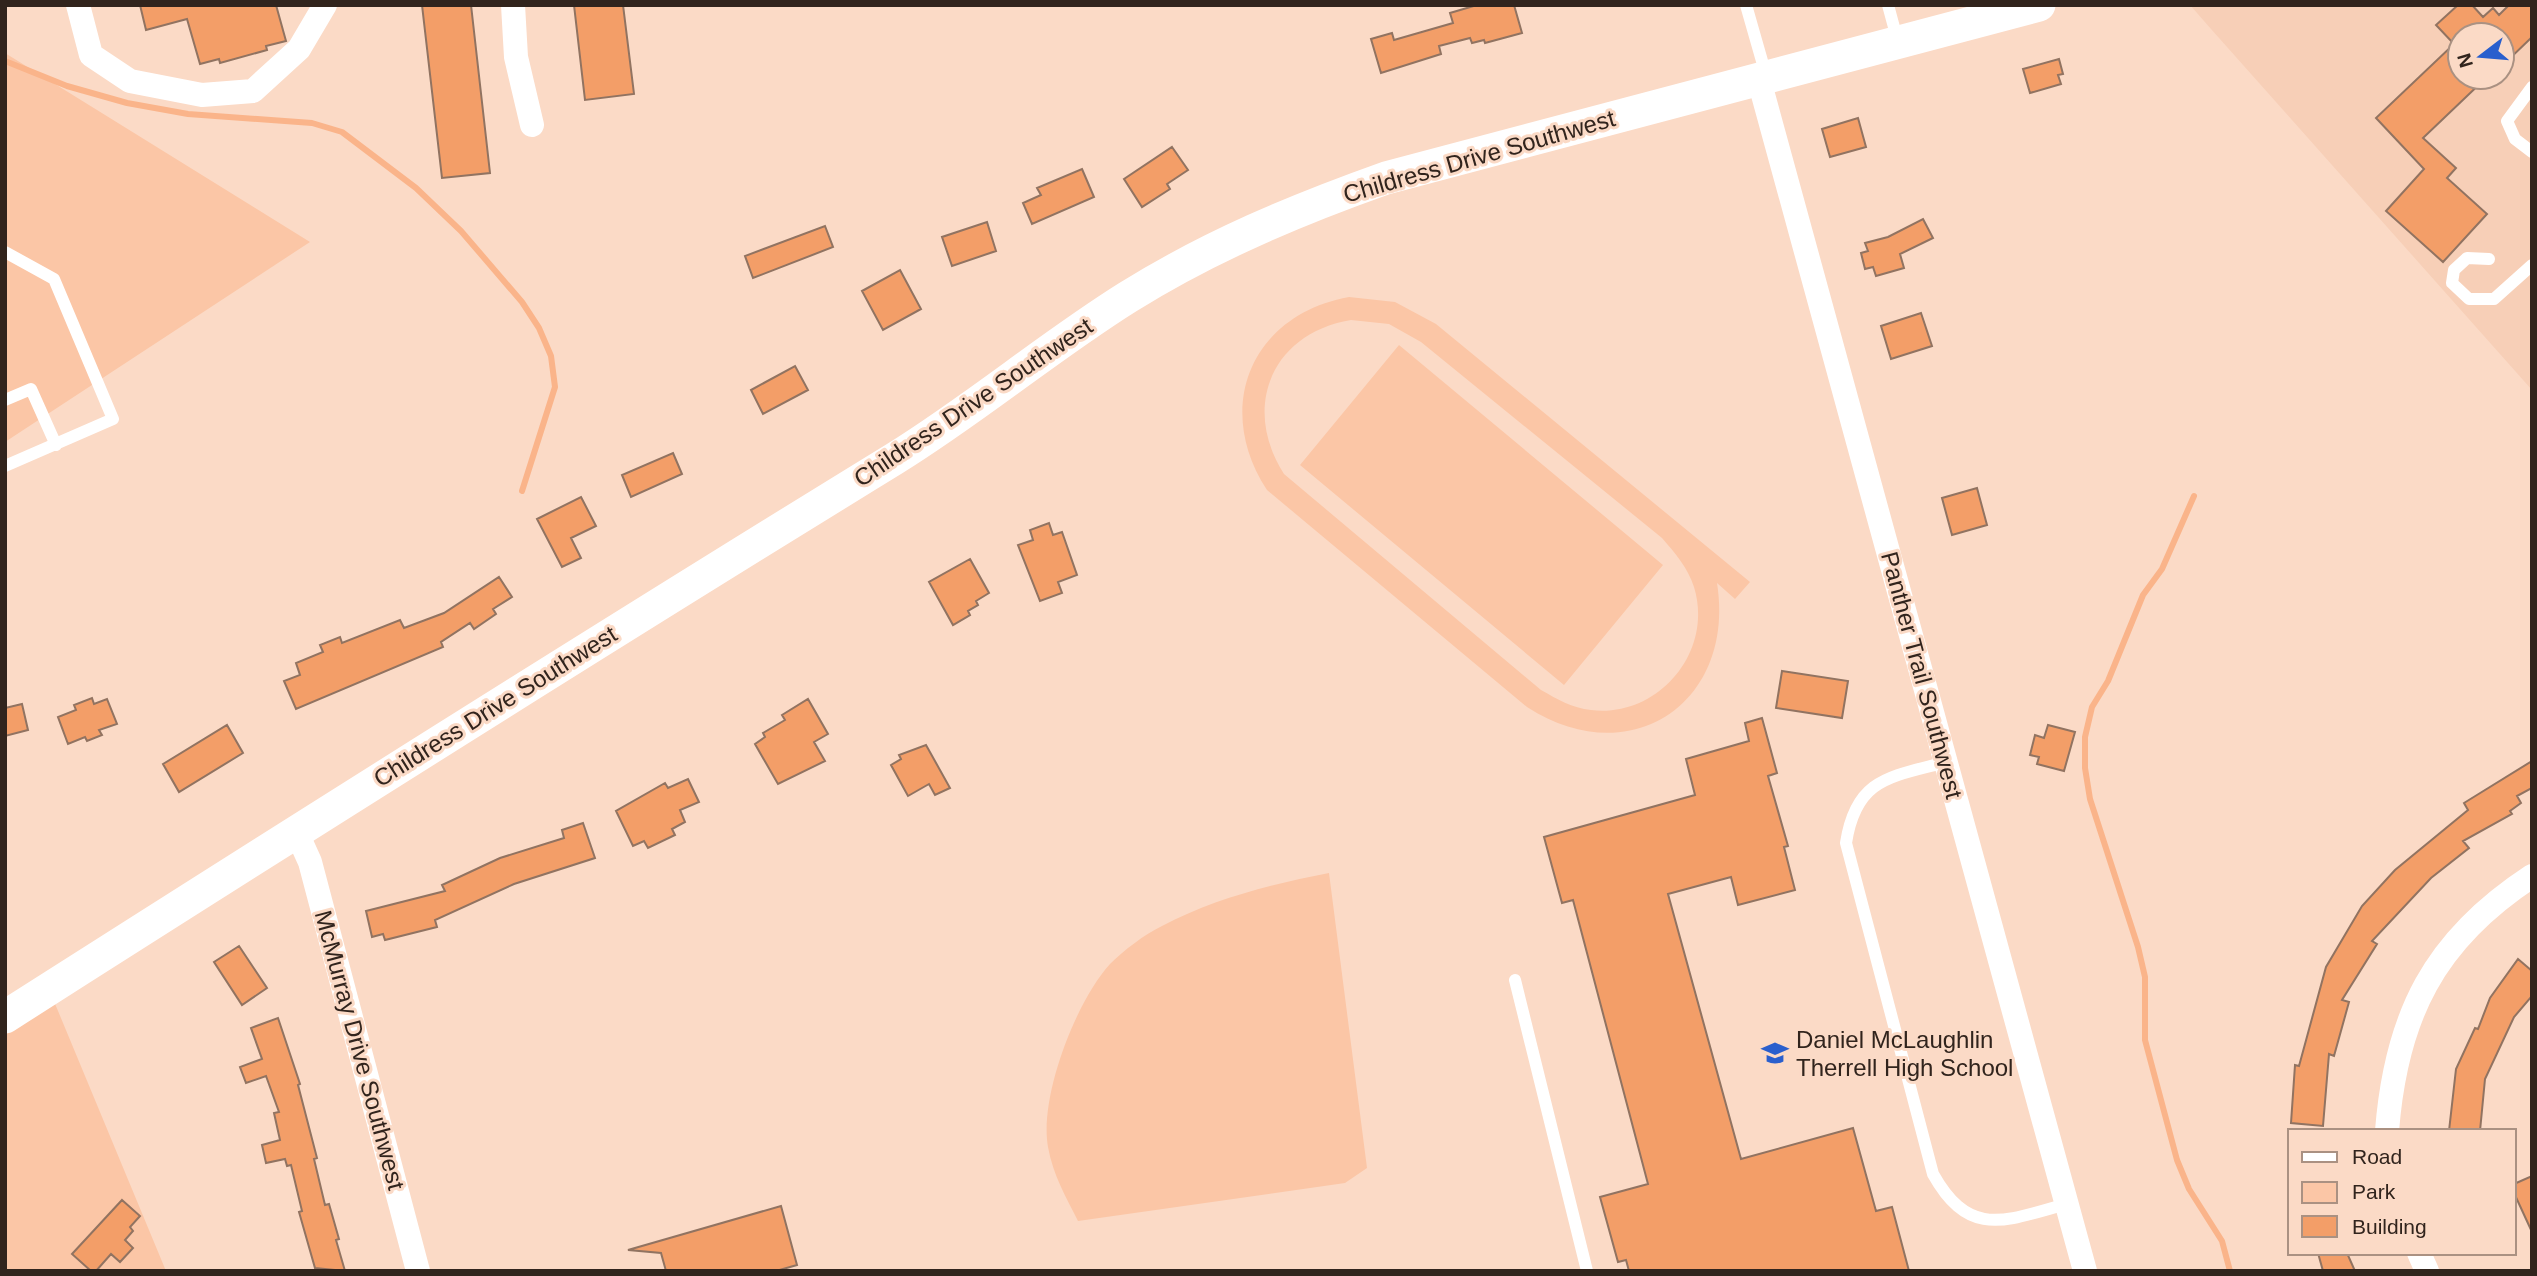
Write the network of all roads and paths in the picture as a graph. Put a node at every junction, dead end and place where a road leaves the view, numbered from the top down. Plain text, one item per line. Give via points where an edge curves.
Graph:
1 (78, 5) edge
2 (326, 5) edge
3 (513, 5) edge
4 (1746, 5) edge
5 (1888, 5) edge
6 (2039, 5) edge
7 (1899, 43) junction
8 (1763, 79) junction
9 (2532, 87) edge
10 (532, 125) dead end
11 (2532, 152) edge
12 (5, 252) edge
13 (2489, 259) dead end
14 (2532, 265) edge
15 (5, 400) edge
16 (56, 445) junction
17 (5, 466) edge
18 (1946, 762) junction
19 (296, 831) junction
20 (2532, 876) edge
21 (1515, 980) dead end
22 (5, 1017) edge
23 (2387, 1129) edge
24 (2067, 1204) junction
25 (2420, 1255) edge
26 (418, 1271) edge
27 (1587, 1271) edge
28 (2085, 1271) edge
29 (2427, 1271) edge

1 - 2 street via 91,55 130,81 202,95 253,91 299,50
3 - 10 street via 516,57
4 - 8 lane
5 - 7 lane
6 - 7 street, Childress Drive Southwest
7 - 8 street, Childress Drive Southwest
8 - 18 street, Panther Trail Southwest
8 - 19 street, Childress Drive Southwest via 1387,178 1301,208 1215,247 1129,296 900,456 724,561
9 - 11 lane via 2507,121 2515,139
12 - 16 lane via 54,279 113,419
13 - 14 lane via 2467,258 2454,270 2452,283 2469,299 2494,299
15 - 16 lane via 31,389
16 - 17 lane
18 - 24 street, Panther Trail Southwest
18 - 24 lane via 1874,786 1858,802 1846,843 1933,1174 1965,1214 1995,1220
19 - 22 street, Childress Drive Southwest
19 - 26 street, McMurray Drive Southwest via 310,862
20 - 23 street via 2482,911 2440,958 2409,1022 2391,1081
21 - 27 lane
24 - 28 street, Panther Trail Southwest
25 - 29 street

